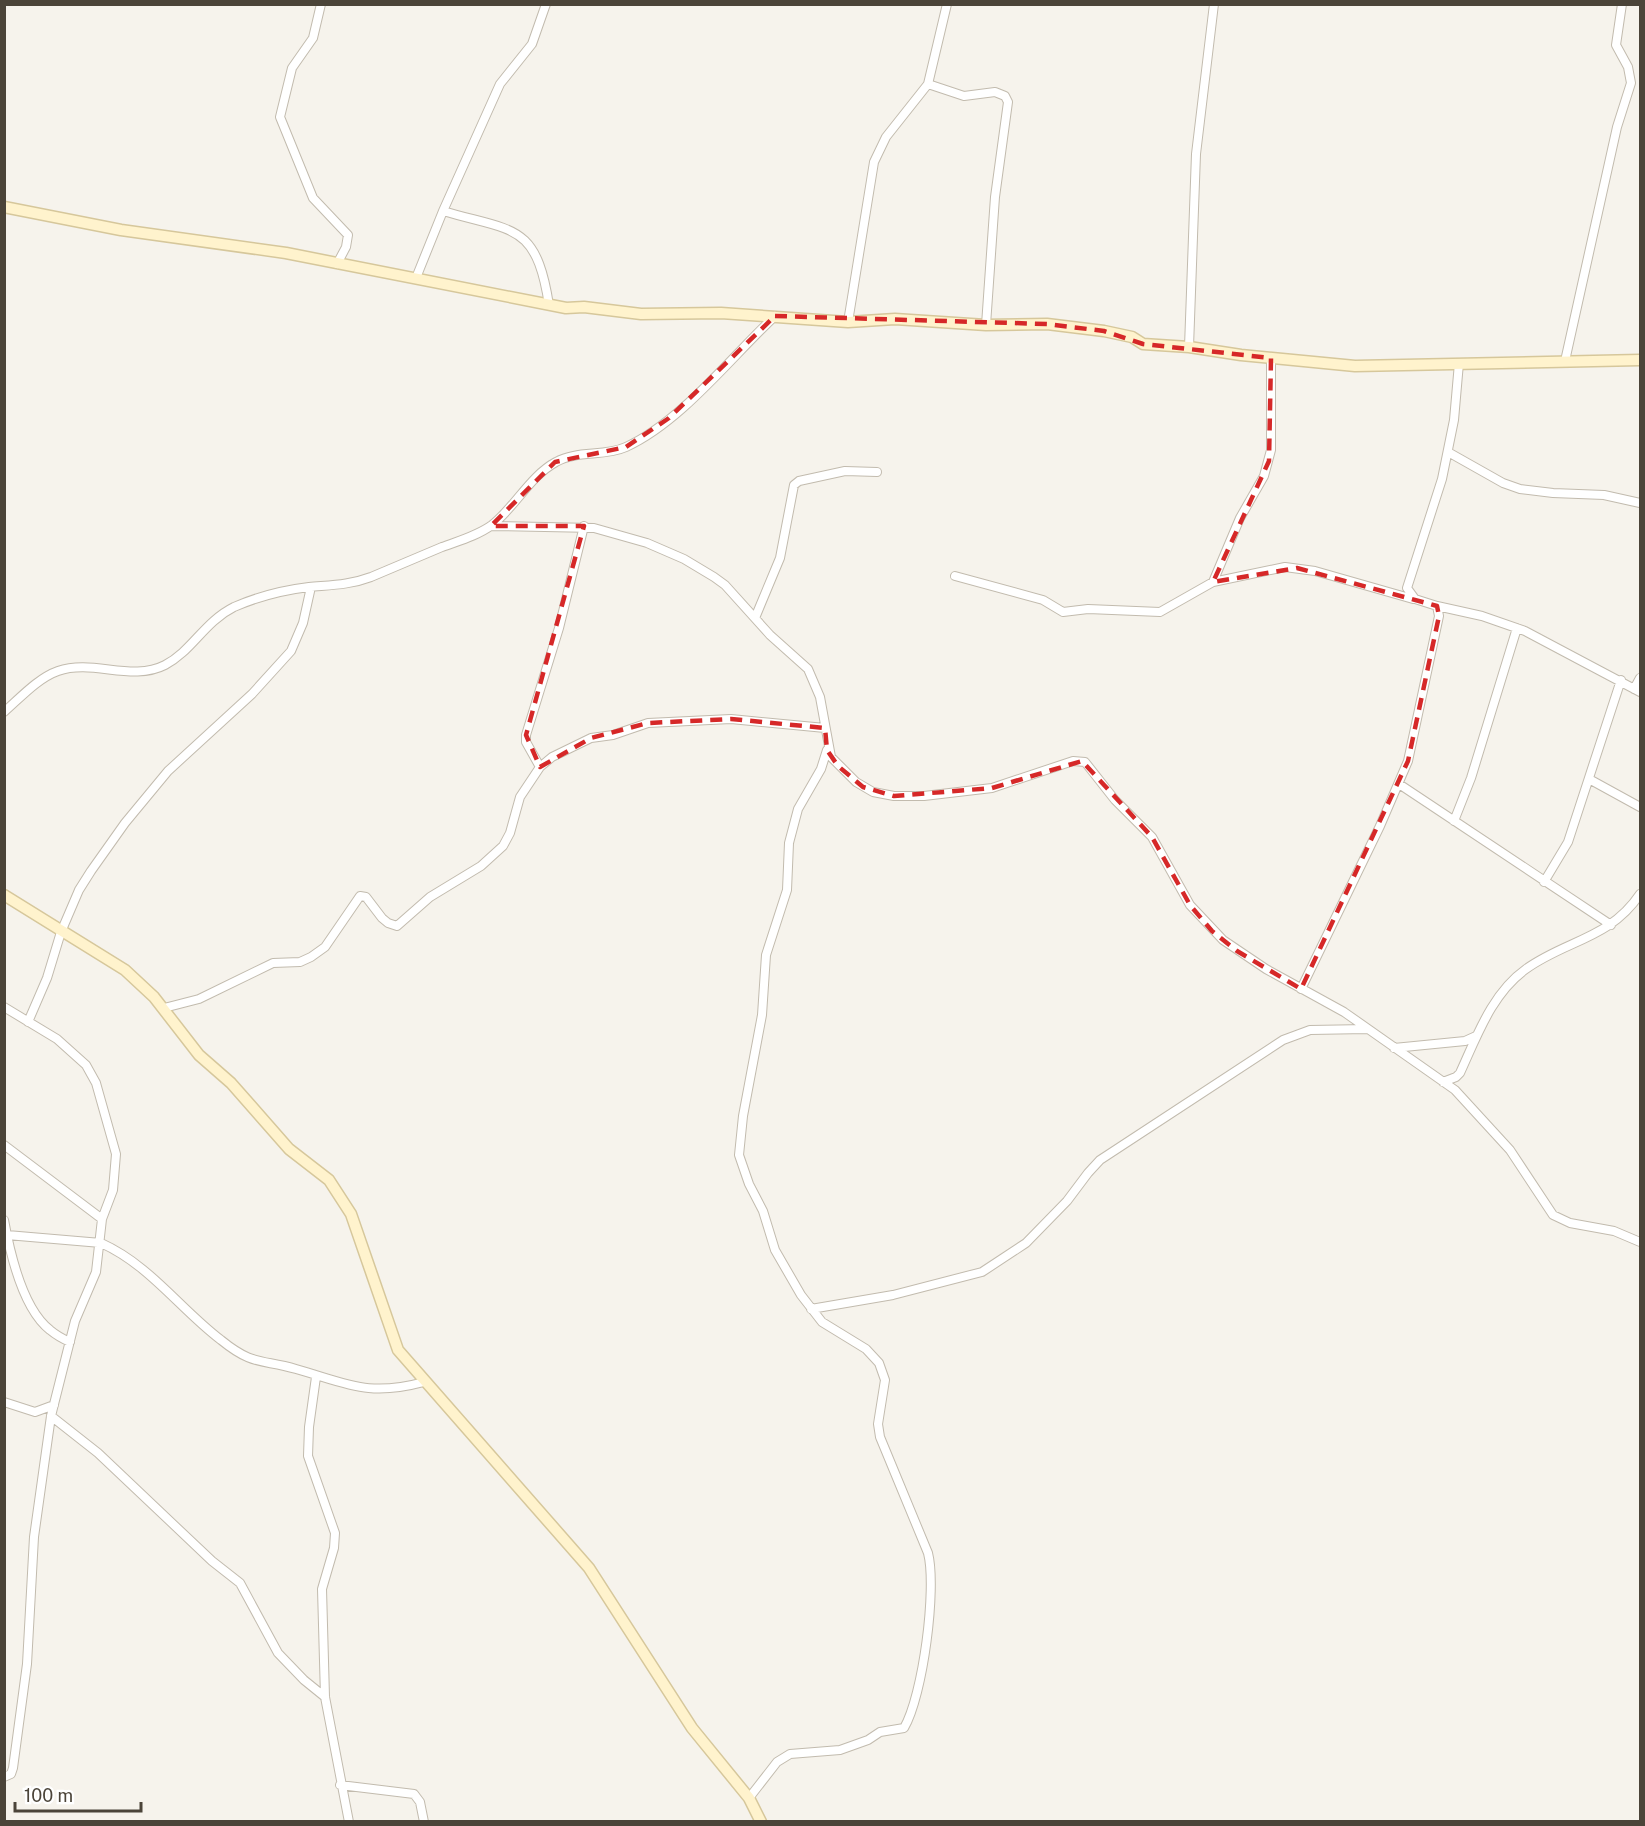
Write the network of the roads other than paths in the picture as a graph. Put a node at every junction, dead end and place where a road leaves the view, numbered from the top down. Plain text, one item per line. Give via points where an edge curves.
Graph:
1 (321, 4) edge
2 (546, 4) edge
3 (947, 4) edge
4 (1214, 4) edge
5 (1622, 4) edge
6 (928, 84) junction
7 (4, 207) edge
8 (443, 211) junction
9 (337, 264) junction
10 (416, 278) junction
11 (549, 305) junction
12 (775, 316) junction
13 (848, 322) junction
14 (986, 325) junction
15 (1190, 347) junction
16 (1271, 358) junction
17 (1641, 360) edge
18 (1565, 361) junction
19 (1459, 363) junction
20 (1448, 452) junction
21 (878, 472) dead end
22 (1641, 502) edge
23 (491, 526) junction
24 (584, 526) junction
25 (954, 576) dead end
26 (1213, 582) junction
27 (311, 587) junction
28 (1415, 599) junction
29 (1437, 606) junction
30 (755, 618) junction
31 (1517, 628) junction
32 (1641, 678) edge
33 (1621, 680) junction
34 (1637, 690) edge
35 (4, 712) edge
36 (825, 728) junction
37 (828, 750) junction
38 (838, 766) junction
39 (540, 767) junction
40 (821, 769) junction
41 (1589, 779) junction
42 (1399, 784) junction
43 (1641, 807) edge
44 (1454, 821) junction
45 (1544, 882) junction
46 (1641, 894) edge
47 (4, 895) edge
48 (1611, 925) junction
49 (61, 932) junction
50 (1302, 989) junction
51 (4, 1007) edge
52 (164, 1008) junction
53 (28, 1022) junction
54 (1369, 1029) junction
55 (1477, 1035) junction
56 (1394, 1047) junction
57 (1456, 1077) junction
58 (1443, 1082) junction
59 (1455, 1090) junction
60 (4, 1145) edge
61 (102, 1219) junction
62 (4, 1220) edge
63 (7, 1235) junction
64 (1641, 1242) edge
65 (101, 1243) junction
66 (811, 1309) junction
67 (70, 1342) junction
68 (316, 1377) junction
69 (424, 1382) junction
70 (4, 1402) edge
71 (54, 1405) junction
72 (51, 1416) junction
73 (325, 1697) junction
74 (4, 1777) edge
75 (340, 1785) junction
76 (749, 1798) junction
77 (349, 1821) edge
78 (424, 1821) edge
79 (761, 1821) edge

1 - 9 street via 313,38 292,68 280,117 313,198 348,235
2 - 8 street via 532,44 500,84
3 - 6 street
4 - 15 street via 1196,154
5 - 18 street via 1616,45 1628,67 1631,83 1617,127
6 - 13 street via 886,137 874,162
6 - 14 street via 964,96 995,92 1008,102 995,197
7 - 9 street
8 - 10 street
8 - 11 street via 522,236 544,275
9 - 10 street
10 - 11 street
11 - 12 street via 641,314
12 - 13 street
12 - 23 street via 731,363 669,418 626,447 555,462
13 - 14 street via 895,319
14 - 15 street via 1047,324 1104,331 1143,344
15 - 16 street
16 - 19 street via 1355,366
16 - 26 street via 1269,461
17 - 18 street
18 - 19 street
19 - 20 street
20 - 22 street via 1520,489 1604,495
20 - 28 street via 1408,581 1407,588
21 - 30 street via 845,471 794,485 780,558
23 - 24 street
23 - 27 street via 369,578
24 - 30 street via 647,543 684,559 724,585
24 - 39 street via 559,628 526,735
25 - 26 street via 1043,600 1063,612 1160,612
26 - 28 street via 1297,568
27 - 35 street via 257,599 220,615 176,658 156,669 138,672 80,667 57,671
27 - 49 street via 303,623 291,651 148,794 79,890
28 - 29 street
29 - 31 street
29 - 42 street via 1433,646 1408,761
30 - 36 street via 813,677
31 - 33 street
31 - 44 street
32 - 34 street
33 - 34 street
33 - 41 street
36 - 37 street
36 - 39 street via 746,719 648,723 591,738
37 - 38 street
37 - 40 street
38 - 40 street
38 - 50 street via 863,787 894,796 992,788 1073,761 1085,762 1152,837 1190,905 1212,930 1236,951
39 - 52 street via 520,797 503,846 481,866 430,897 397,926 388,923 366,897 360,896 325,947 311,957 300,962 273,963 199,999
40 - 66 street via 798,809 789,843 787,890 766,955 762,1015 739,1155 776,1250
41 - 43 street
41 - 45 street via 1568,842
42 - 44 street
42 - 50 street
44 - 45 street
45 - 48 street
46 - 48 street
47 - 49 street
48 - 55 street via 1524,970 1494,1004
49 - 52 street via 125,970
49 - 53 street
50 - 54 street
51 - 53 street
52 - 69 street via 199,1055 339,1195 354,1224 398,1350
53 - 61 street via 76,1053 96,1083 116,1154 113,1190
54 - 56 street
54 - 66 street via 1310,1029 1283,1040 1100,1160 1026,1243 982,1272 893,1295
55 - 56 street via 1465,1041
55 - 57 street
56 - 58 street
57 - 58 street
57 - 59 street
58 - 59 street
59 - 64 street via 1510,1150 1553,1215
60 - 61 street
61 - 65 street
62 - 63 street
63 - 65 street
63 - 67 street via 25,1296 35,1314 49,1330
65 - 67 street via 96,1272
65 - 68 street via 124,1254 237,1353
66 - 76 street via 822,1322 866,1349 884,1374 880,1437 928,1553 931,1598 917,1689 904,1728 880,1732 840,1750 790,1754 777,1762
67 - 71 street
68 - 69 street via 377,1391
68 - 73 street via 308,1456 335,1533 321,1589
69 - 76 street via 589,1568 692,1728
70 - 71 street via 35,1412
71 - 72 street
72 - 73 street via 98,1452 240,1583 278,1653
72 - 74 street via 34,1537 22,1708 13,1768
73 - 75 street
75 - 77 street
75 - 78 street via 414,1794
76 - 79 street

